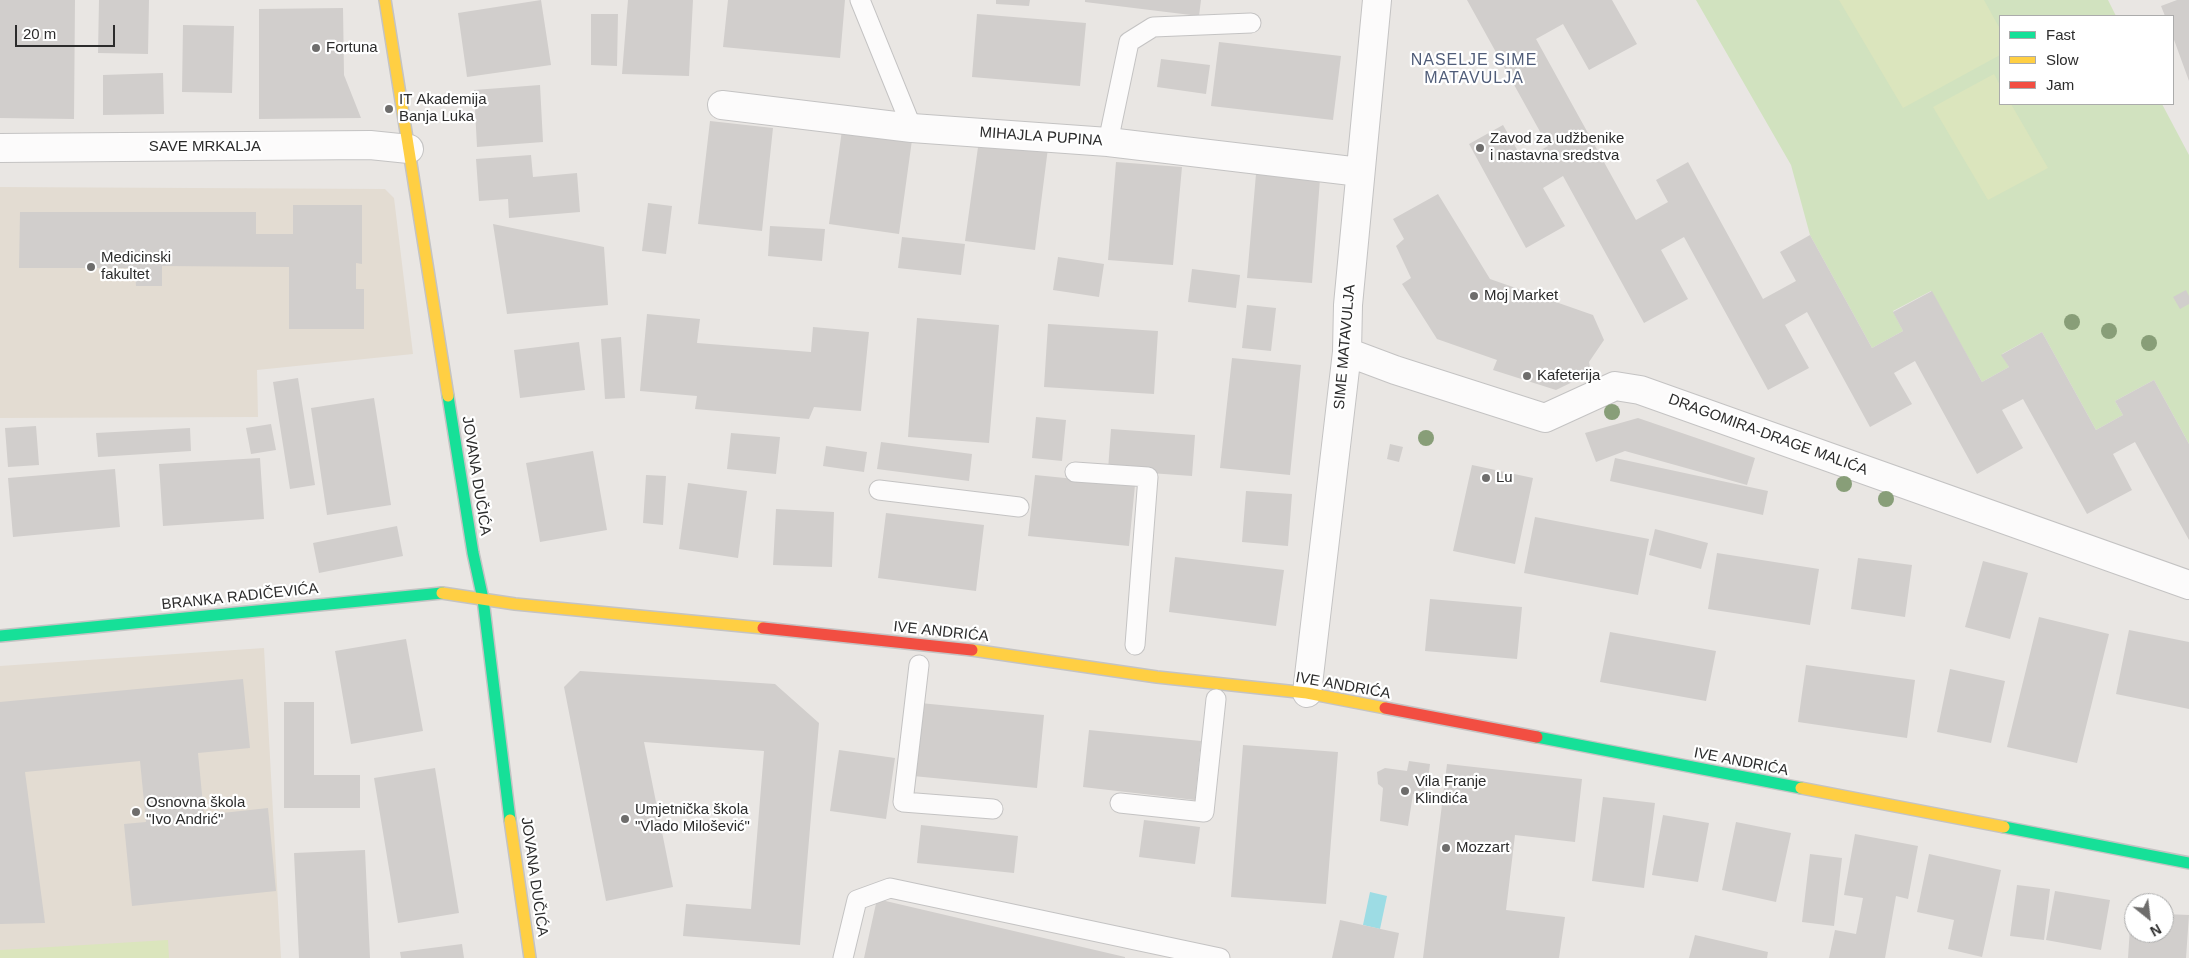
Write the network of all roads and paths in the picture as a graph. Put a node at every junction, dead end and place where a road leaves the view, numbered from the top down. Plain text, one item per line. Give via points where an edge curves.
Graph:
1 (386, 0) edge
2 (860, 0) edge
3 (1377, 0) edge
4 (1251, 23) dead end
5 (722, 105) dead end
6 (912, 128) junction
7 (1108, 142) junction
8 (0, 148) edge
9 (409, 149) junction
10 (1360, 172) junction
11 (1347, 352) junction
12 (1075, 472) dead end
13 (878, 490) dead end
14 (1019, 507) dead end
15 (2189, 584) edge
16 (483, 599) junction
17 (0, 636) edge
18 (1135, 645) dead end
19 (919, 665) dead end
20 (1307, 694) junction
21 (1216, 698) dead end
22 (1120, 803) dead end
23 (992, 809) dead end
24 (2189, 863) edge
25 (530, 958) edge
26 (843, 958) edge
27 (1220, 958) edge

1 - 9 street, JOVANA DUČIĆA
2 - 6 lane
3 - 10 street, SIME MATAVULJA
4 - 7 lane via 1153,28 1129,42
5 - 6 street, MIHAJLA PUPINA
6 - 7 street, MIHAJLA PUPINA
7 - 10 street, MIHAJLA PUPINA
8 - 9 street, SAVE MRKALJA via 370,145
9 - 16 street, JOVANA DUČIĆA
10 - 11 street, SIME MATAVULJA
11 - 15 street, DRAGOMIRA-DRAGE MALIĆA via 1545,418 1615,386 1640,390
11 - 20 street, SIME MATAVULJA
12 - 18 lane via 1148,477
13 - 14 lane
16 - 17 street, BRANKA RADIČEVIĆA via 439,592
16 - 20 street, IVE ANDRIĆA via 1008,654 1157,677
16 - 25 street, JOVANA DUČIĆA
19 - 23 lane via 903,802
20 - 24 street, IVE ANDRIĆA
21 - 22 lane via 1204,812
26 - 27 lane via 857,900 890,888

